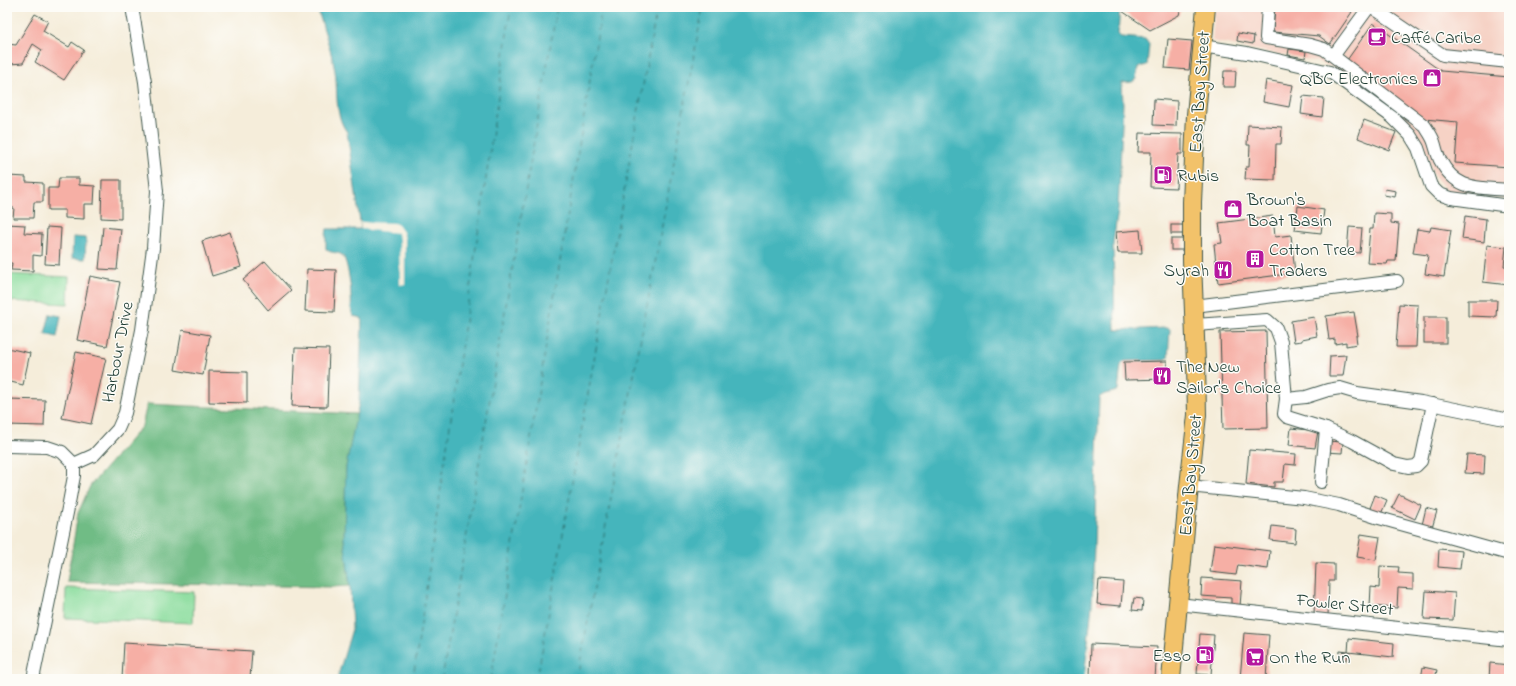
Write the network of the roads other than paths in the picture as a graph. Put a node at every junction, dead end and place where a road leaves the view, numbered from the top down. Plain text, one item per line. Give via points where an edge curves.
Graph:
1 (132, 7) edge
2 (1206, 7) edge
3 (1268, 7) edge
4 (1370, 7) edge
5 (1202, 46) junction
6 (1334, 55) junction
7 (1509, 62) edge
8 (1509, 190) edge
9 (1509, 206) edge
10 (1397, 281) dead end
11 (1194, 306) junction
12 (1195, 325) junction
13 (1286, 399) junction
14 (1433, 404) junction
15 (1509, 420) edge
16 (1326, 429) junction
17 (7, 446) edge
18 (74, 464) junction
19 (1321, 482) dead end
20 (1189, 486) junction
21 (1509, 554) edge
22 (1178, 604) junction
23 (1509, 640) edge
24 (33, 679) edge
25 (1172, 679) edge

1 - 18 street, Harbour Drive via 145,82 157,191 153,248 142,330 125,413 118,429 94,455
2 - 5 highway, East Bay Street
3 - 6 street via 1266,38 1310,45
4 - 6 street
4 - 7 street via 1443,55
5 - 9 street via 1247,53 1330,72 1392,117 1410,135 1418,148 1431,186 1439,194
5 - 11 highway, East Bay Street via 1192,202
6 - 8 street via 1425,126 1440,160 1455,180 1470,186
10 - 11 street
11 - 12 highway, East Bay Street
12 - 13 street via 1267,320 1276,328 1281,342
12 - 20 highway, East Bay Street via 1197,415
13 - 14 street via 1306,397 1340,388 1357,393
13 - 16 street via 1286,418
14 - 15 street
14 - 16 street via 1421,462 1408,468 1394,464
16 - 19 street
17 - 18 street via 47,447 62,452
18 - 24 street via 68,508
20 - 21 street via 1304,498 1339,505
20 - 22 highway, East Bay Street
22 - 23 street, Fowler Street
22 - 25 highway, East Bay Street

